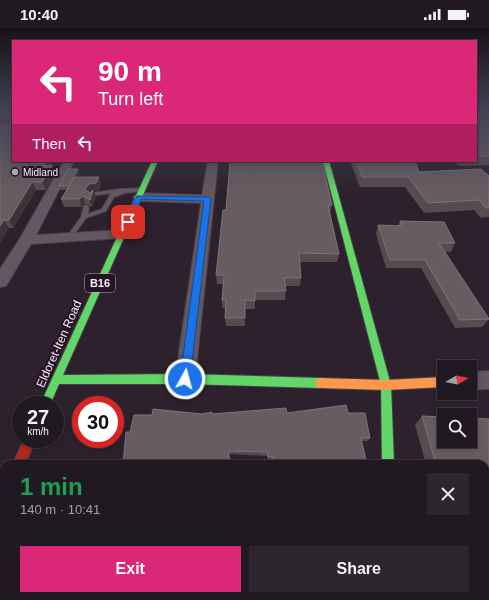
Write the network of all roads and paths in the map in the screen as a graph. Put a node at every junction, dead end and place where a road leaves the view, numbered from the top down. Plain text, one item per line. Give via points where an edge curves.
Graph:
1 (68, 162) edge
2 (155, 162) edge
3 (213, 162) edge
4 (326, 162) edge
5 (124, 191) junction
6 (141, 194) junction
7 (92, 197) edge
8 (208, 199) junction
9 (86, 207) edge
10 (84, 217) junction
11 (122, 234) junction
12 (70, 238) junction
13 (26, 240) junction
14 (0, 282) edge
15 (185, 379) junction
16 (56, 380) junction
17 (489, 380) edge
18 (477, 381) edge
19 (437, 382) edge
20 (386, 385) junction
21 (49, 396) edge
22 (26, 448) edge
23 (21, 460) edge
24 (388, 460) edge

1 - 13 street
2 - 6 street, Eldoret-Iten Road / B16
3 - 8 street
4 - 20 street
5 - 6 lane
5 - 7 lane via 94,194
5 - 10 lane via 112,196 104,210
6 - 8 street
6 - 11 street, Eldoret-Iten Road / B16
8 - 15 street
9 - 10 lane
10 - 12 lane
11 - 12 street
11 - 16 street, Eldoret-Iten Road / B16
12 - 13 street
13 - 14 street
15 - 16 street
15 - 20 street
16 - 21 street, Eldoret-Iten Road / B16
17 - 18 street
19 - 20 street
20 - 24 street
22 - 23 street

